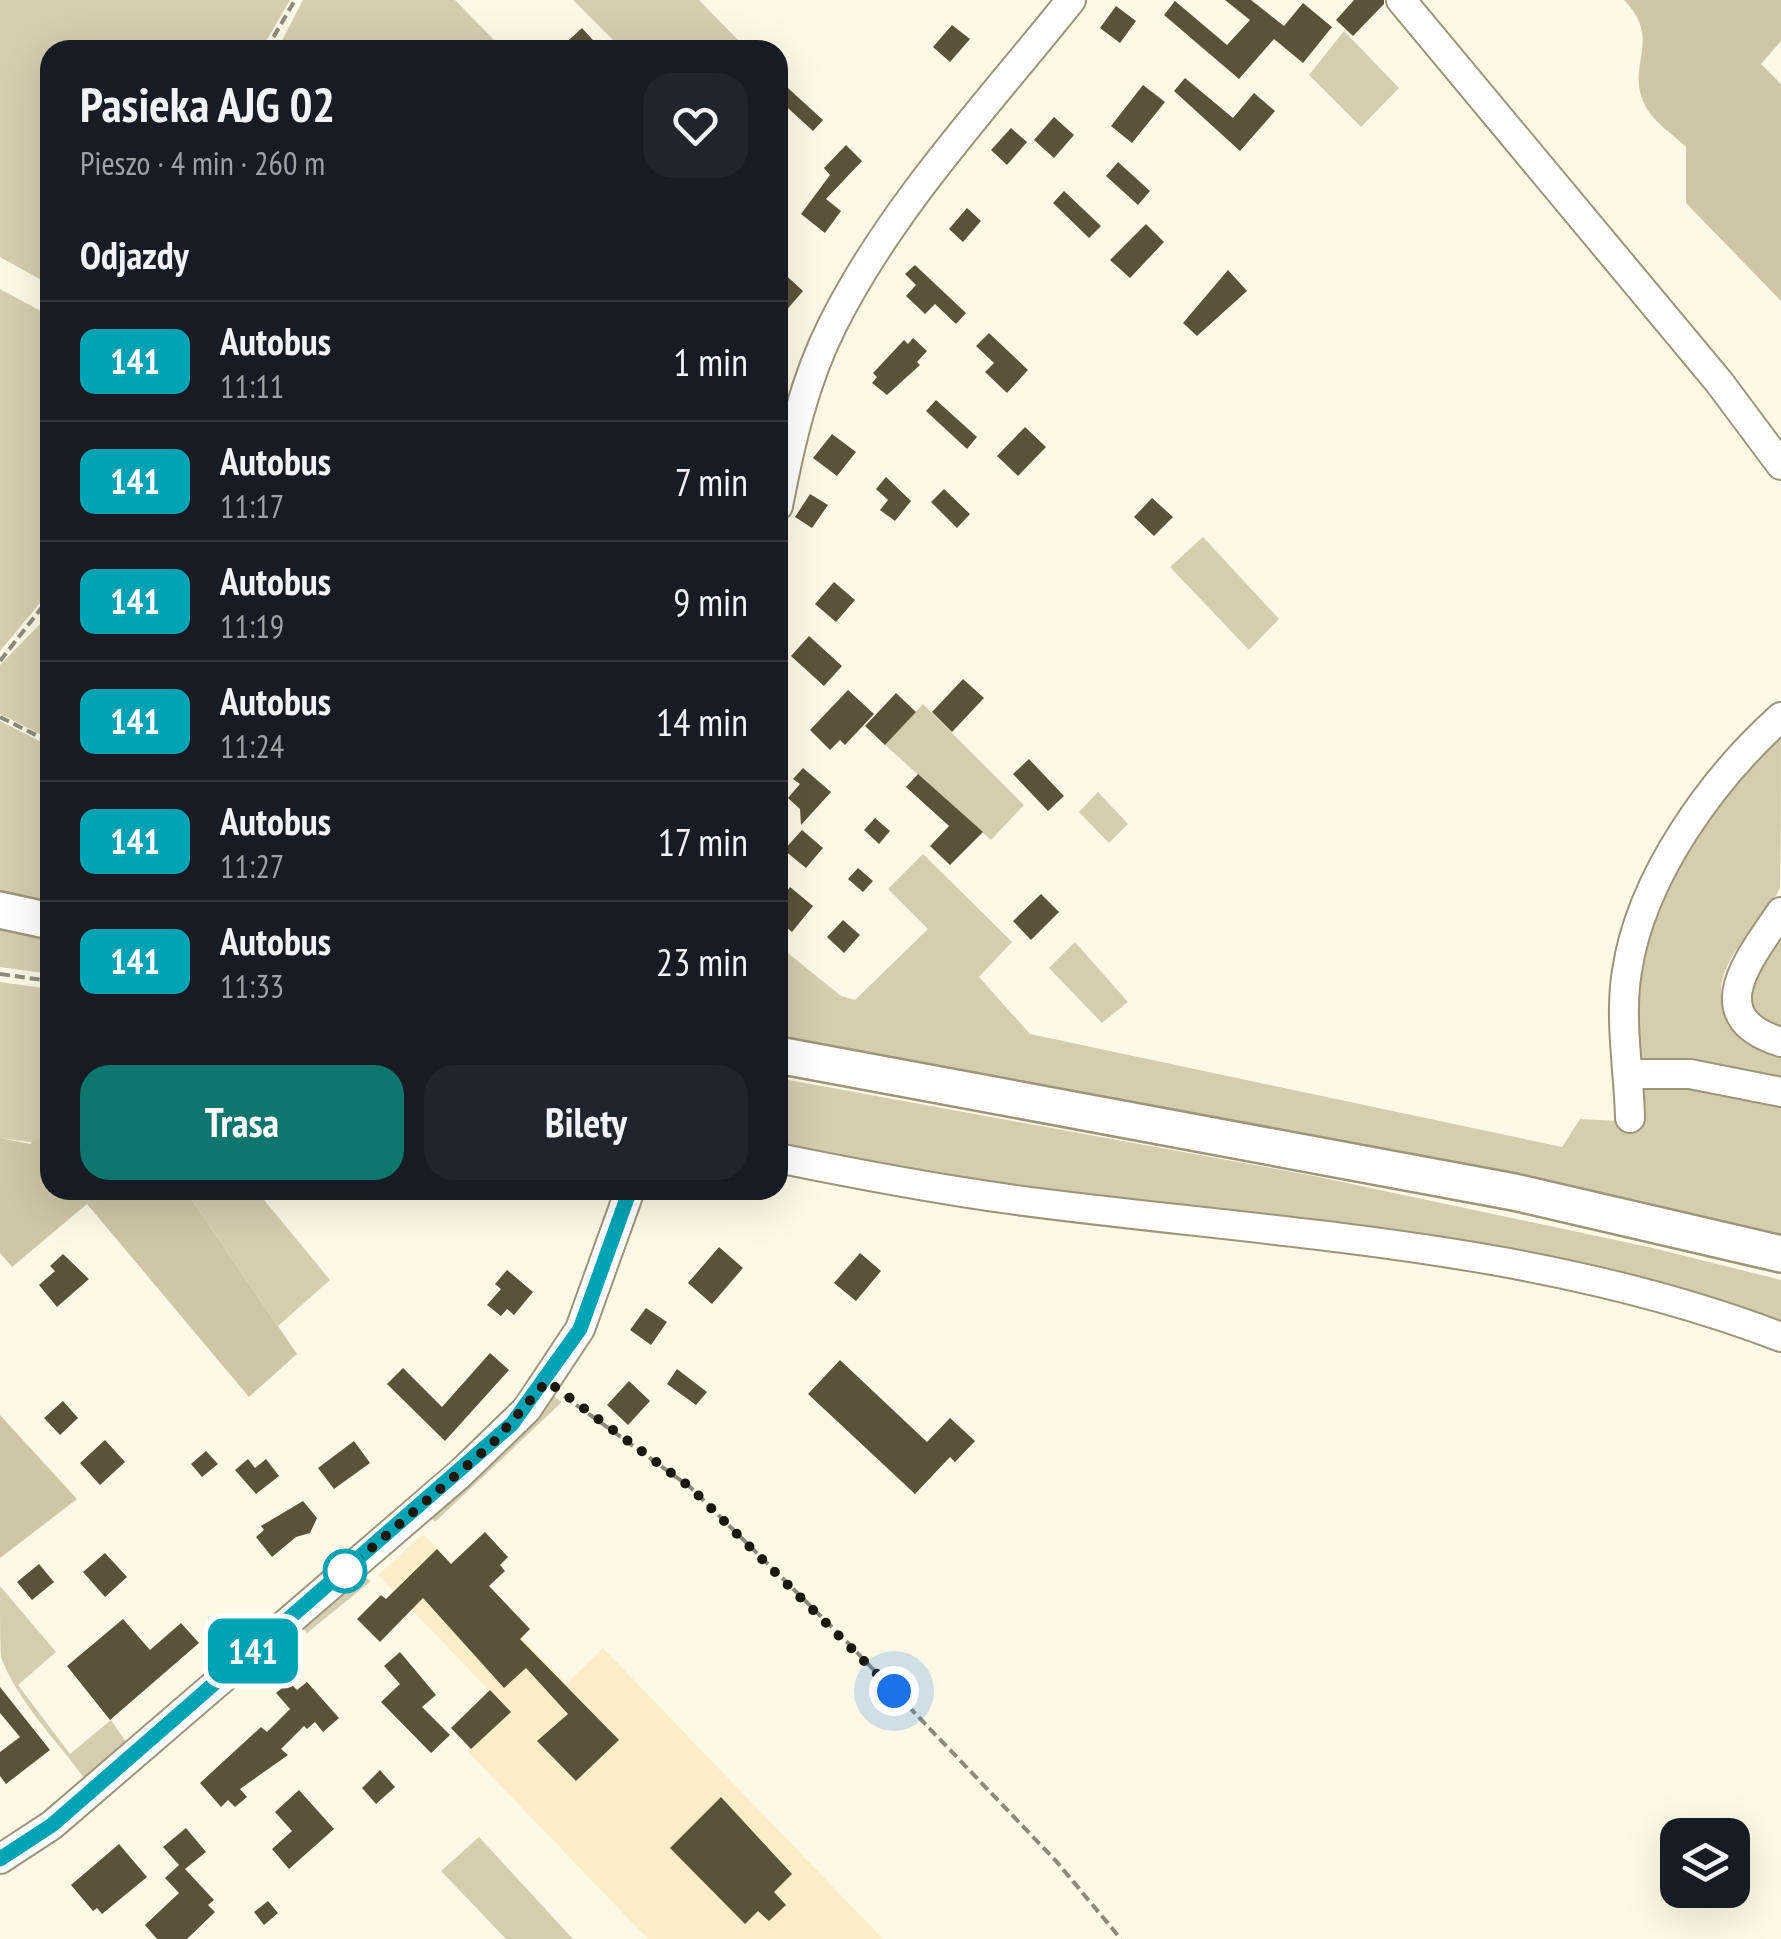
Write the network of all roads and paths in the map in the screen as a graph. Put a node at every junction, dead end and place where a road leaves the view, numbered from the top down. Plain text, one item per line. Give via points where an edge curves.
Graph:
1 (295, 0) edge
2 (1071, 0) edge
3 (1401, 0) edge
4 (272, 40) edge
5 (788, 464) edge
6 (1781, 466) edge
7 (40, 610) edge
8 (0, 660) edge
9 (0, 717) edge
10 (1781, 717) edge
11 (40, 737) edge
12 (0, 910) edge
13 (1781, 912) edge
14 (40, 919) edge
15 (0, 974) edge
16 (40, 980) edge
17 (1781, 1042) edge
18 (788, 1057) edge
19 (1629, 1074) junction
20 (1781, 1092) edge
21 (1630, 1118) dead end
22 (788, 1160) edge
23 (627, 1200) edge
24 (1781, 1254) edge
25 (1781, 1336) edge
26 (547, 1381) junction
27 (0, 1859) edge
28 (1121, 1939) edge

1 - 4 path
2 - 5 street via 855,284 806,389
3 - 6 street via 1719,382
7 - 8 path
9 - 11 path
10 - 19 street via 1714,786 1651,899 1626,974
12 - 14 main road
13 - 17 street via 1736,988 1750,1028
15 - 16 path
18 - 24 main road via 1514,1192
19 - 20 street via 1690,1074
19 - 21 street
22 - 25 street via 997,1197 1217,1220 1544,1268 1664,1296
23 - 26 street via 587,1315
26 - 27 street via 460,1474 52,1825
26 - 28 path via 690,1487 1056,1861

